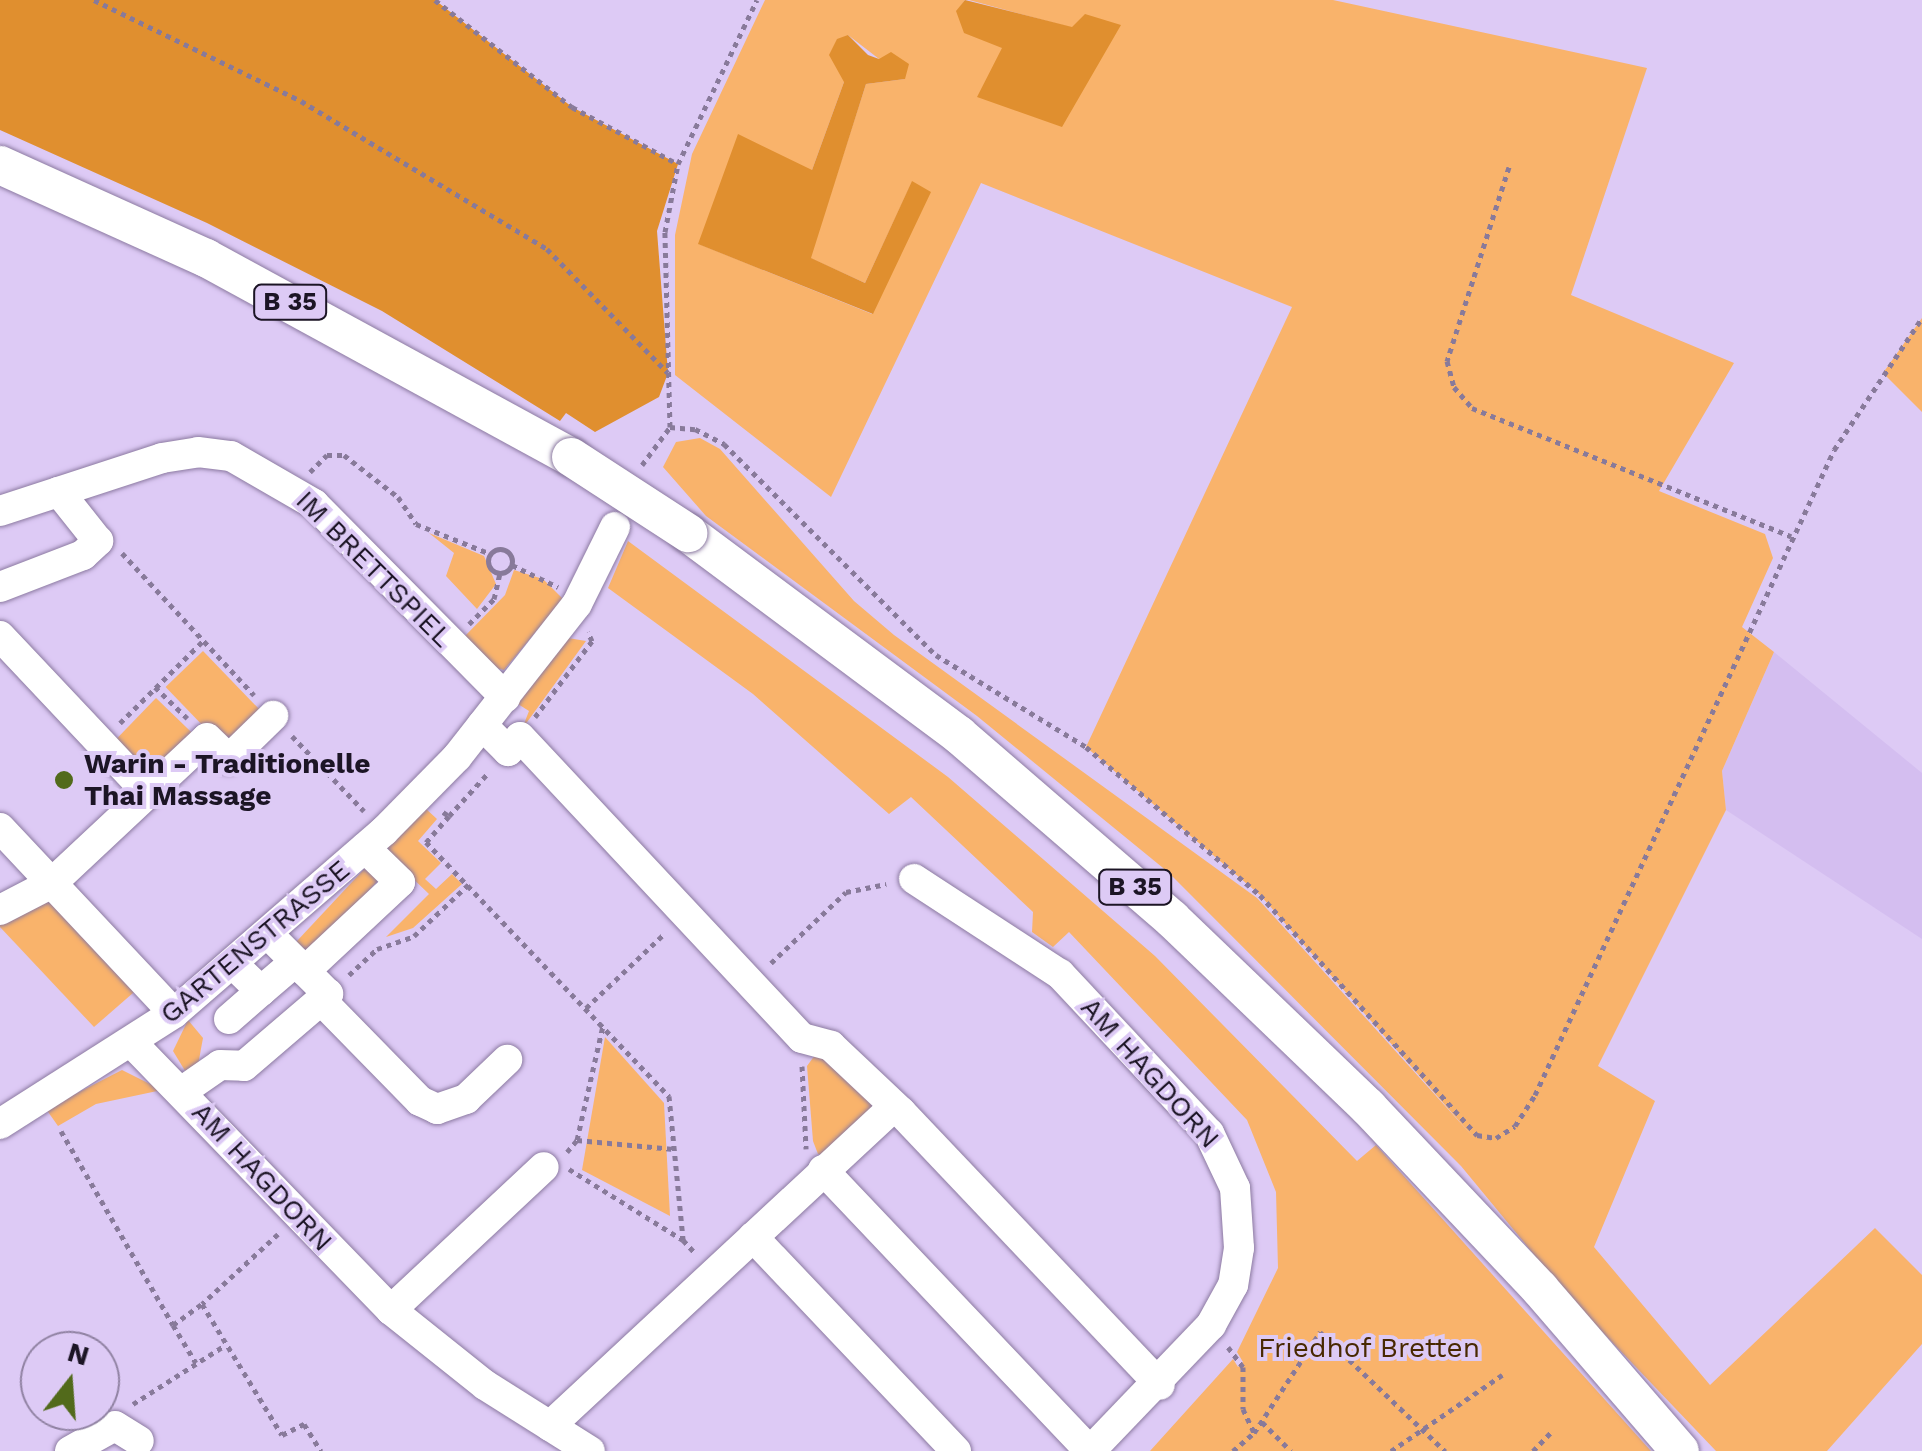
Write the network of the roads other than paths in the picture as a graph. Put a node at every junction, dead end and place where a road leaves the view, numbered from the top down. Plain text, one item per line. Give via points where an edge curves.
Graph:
1 (0, 164) edge
2 (58, 492) junction
3 (0, 511) edge
4 (616, 527) dead end
5 (0, 587) edge
6 (0, 636) edge
7 (505, 697) junction
8 (273, 716) road end
9 (482, 725) junction
10 (148, 793) junction
11 (0, 828) edge
12 (375, 839) junction
13 (914, 879) road end
14 (52, 883) junction
15 (0, 910) edge
16 (269, 935) junction
17 (234, 964) junction
18 (300, 967) junction
19 (261, 992) junction
20 (325, 997) junction
21 (174, 1013) junction
22 (229, 1020) dead end
23 (133, 1044) junction
24 (507, 1060) dead end
25 (181, 1092) junction
26 (893, 1107) junction
27 (0, 1124) edge
28 (815, 1160) junction
29 (551, 1165) road end
30 (753, 1238) junction
31 (391, 1310) junction
32 (1160, 1386) junction
33 (550, 1426) junction
34 (127, 1434) road end
35 (70, 1451) edge
36 (590, 1451) edge
37 (956, 1451) edge
38 (1090, 1451) edge
39 (1680, 1451) edge

1 - 39 main road, B 35, bridge via 223,267 571,458 688,532 959,735 1172,920 1368,1107 1540,1289
2 - 3 street, IM BRETTSPIEL
2 - 5 street via 98,541 83,555
2 - 7 street, IM BRETTSPIEL via 198,452 231,456 295,490
4 - 7 street, GARTENSTRASSE via 577,604
6 - 10 street
7 - 9 street, GARTENSTRASSE
8 - 10 street via 229,759 206,738
9 - 12 street, GARTENSTRASSE
9 - 26 street via 514,744 802,1038 831,1046
10 - 14 street
11 - 14 street
12 - 16 street, GARTENSTRASSE
12 - 18 street via 400,882
13 - 32 street, AM HAGDORN via 1060,974 1208,1133 1235,1188 1240,1216 1232,1284 1210,1325
14 - 15 street
14 - 21 street
16 - 17 street, GARTENSTRASSE
16 - 18 street
17 - 19 street
17 - 21 street, GARTENSTRASSE
18 - 19 street
18 - 20 street
19 - 22 street
20 - 24 street via 420,1101 438,1109 466,1098
20 - 25 street via 244,1066 220,1064
21 - 23 street, GARTENSTRASSE
23 - 25 street, AM HAGDORN
23 - 27 street, GARTENSTRASSE
25 - 31 street, AM HAGDORN
26 - 28 street
26 - 32 street
28 - 30 street
28 - 38 street, AM HAGDORN
29 - 31 street
30 - 33 street
30 - 37 street
31 - 33 street, AM HAGDORN
32 - 38 street, AM HAGDORN
33 - 36 street, AM HAGDORN
34 - 35 street

